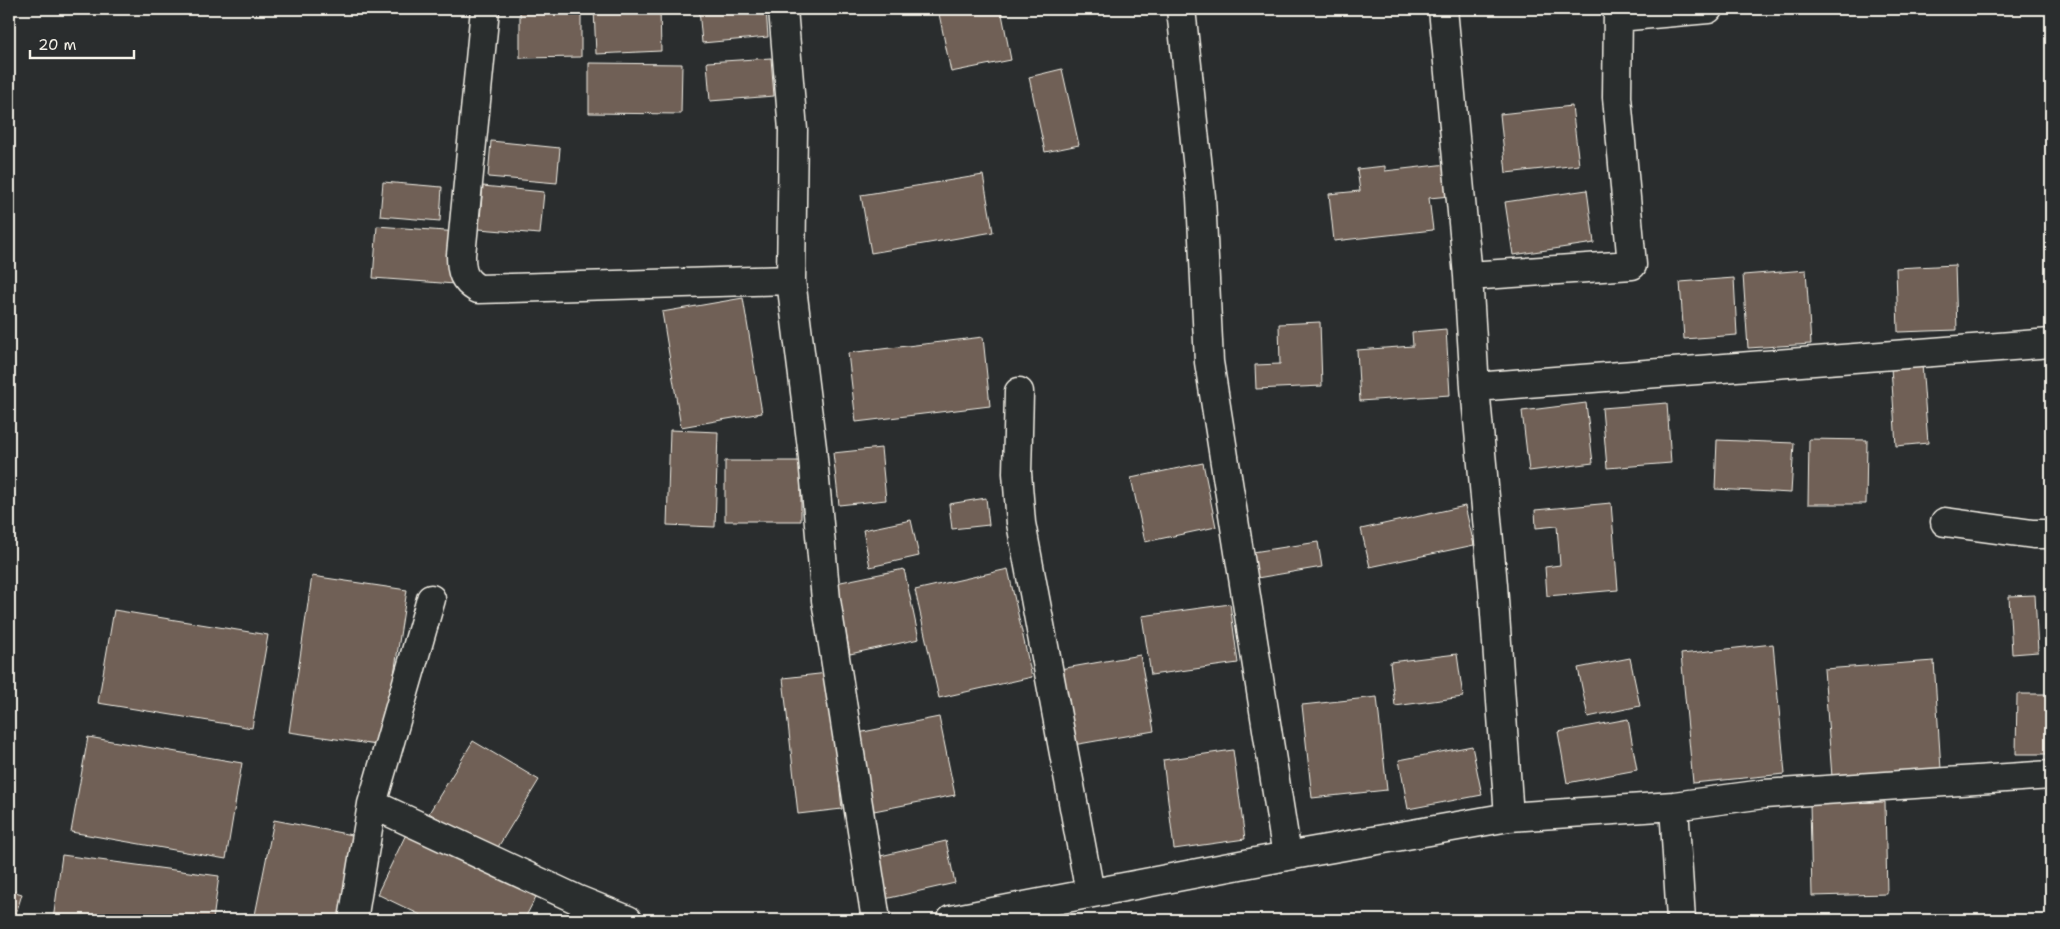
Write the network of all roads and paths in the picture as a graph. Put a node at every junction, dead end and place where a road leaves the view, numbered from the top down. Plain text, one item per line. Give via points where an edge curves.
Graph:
1 (485, 9) edge
2 (783, 9) edge
3 (1181, 9) edge
4 (1443, 9) edge
5 (1708, 9) edge
6 (1618, 13) edge
7 (1468, 276) junction
8 (792, 280) junction
9 (2051, 342) edge
10 (1475, 387) junction
11 (1019, 392) dead end
12 (1944, 522) dead end
13 (2051, 534) edge
14 (431, 599) dead end
15 (2051, 775) edge
16 (372, 804) junction
17 (1674, 806) junction
18 (1509, 817) junction
19 (1287, 856) junction
20 (1090, 894) junction
21 (353, 920) edge
22 (628, 920) edge
23 (876, 920) edge
24 (951, 920) edge
25 (1682, 920) edge

1 - 8 street via 461,255 461,271 466,282 478,289
2 - 8 street via 793,130
3 - 19 street via 1201,197 1209,362
4 - 7 street
5 - 6 street
6 - 7 street via 1617,97 1632,265
7 - 10 street
8 - 23 street via 826,600
9 - 10 street
10 - 18 street
11 - 20 street via 1017,473 1021,523
12 - 13 street
14 - 16 street
15 - 17 street via 1764,794
16 - 21 street
16 - 22 street
17 - 18 street
17 - 25 street
18 - 19 street
19 - 20 street
20 - 24 street

